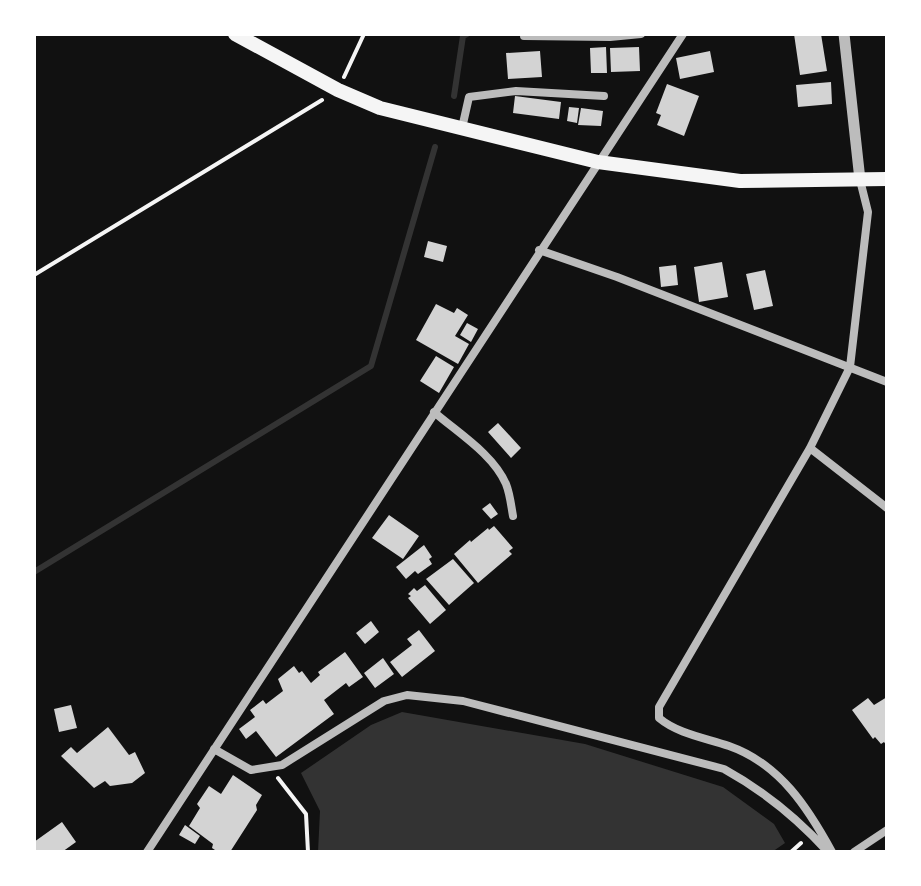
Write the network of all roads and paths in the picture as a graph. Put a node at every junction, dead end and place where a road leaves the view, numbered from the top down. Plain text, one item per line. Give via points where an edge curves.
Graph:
1 (235, 34) edge
2 (364, 34) edge
3 (641, 34) edge
4 (844, 34) edge
5 (679, 35) edge
6 (524, 36) edge
7 (338, 90) junction
8 (604, 96) dead end
9 (462, 128) junction
10 (598, 162) junction
11 (887, 179) edge
12 (860, 180) junction
13 (539, 250) junction
14 (34, 275) edge
15 (850, 367) junction
16 (887, 382) edge
17 (434, 412) junction
18 (810, 448) junction
19 (887, 508) edge
20 (513, 516) dead end
21 (214, 749) junction
22 (268, 767) junction
23 (887, 830) edge
24 (147, 852) edge
25 (308, 852) edge
26 (830, 852) edge
27 (854, 852) edge

1 - 7 main road
2 - 7 path
3 - 6 street
4 - 12 street
5 - 10 street
7 - 9 main road via 380,108
7 - 14 path
8 - 9 street via 516,91 469,97
9 - 10 main road
10 - 12 main road via 740,181
10 - 13 street
11 - 12 main road
12 - 15 street via 868,212
13 - 15 street
13 - 17 street
15 - 16 street
15 - 18 street
17 - 20 street via 500,472
17 - 21 street
18 - 19 street
18 - 26 street via 664,698 659,718 759,760 796,794
21 - 22 street via 251,770
21 - 24 street
22 - 25 path via 306,814
22 - 26 street via 282,765 384,701 407,695 463,701 724,769
23 - 27 street

